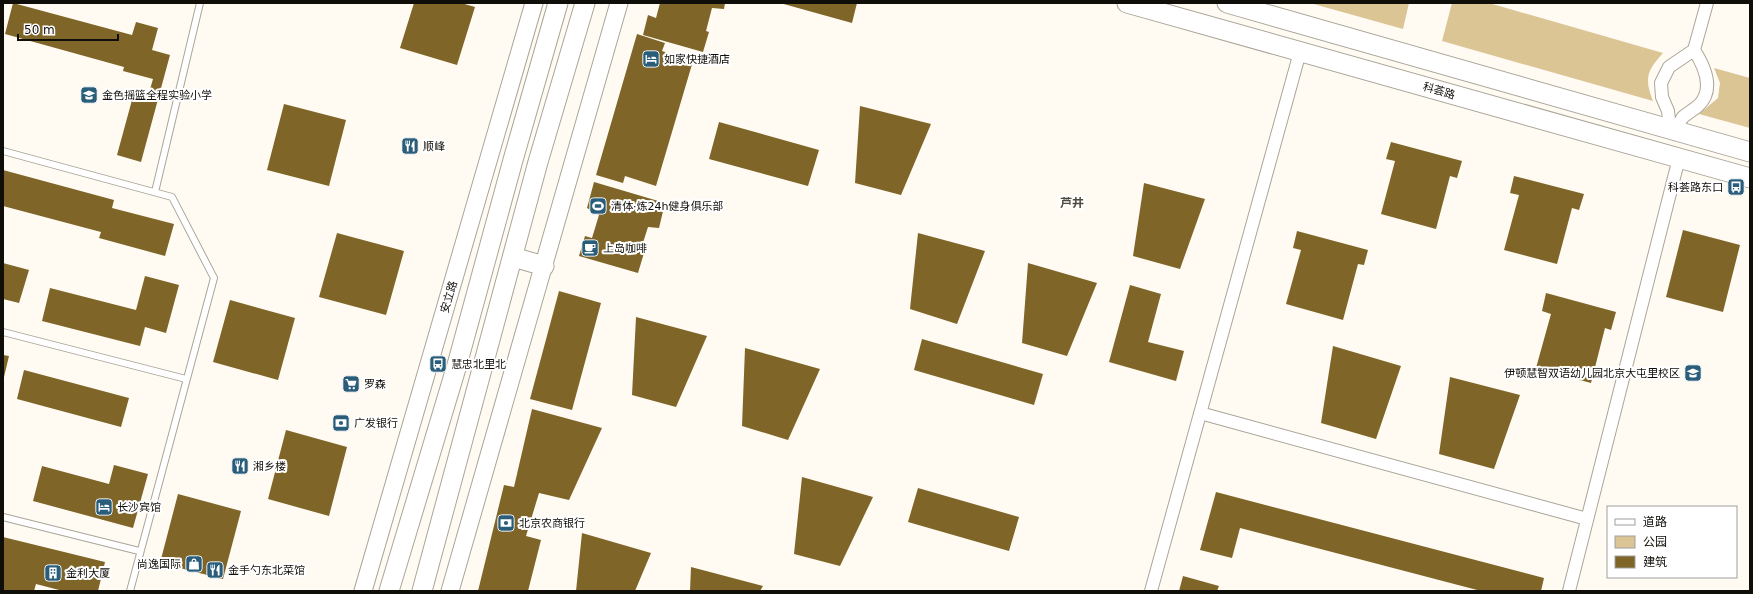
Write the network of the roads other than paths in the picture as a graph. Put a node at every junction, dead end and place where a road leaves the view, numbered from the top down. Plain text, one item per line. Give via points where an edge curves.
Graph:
1 (200, 3) edge
2 (534, 3) edge
3 (558, 3) edge
4 (585, 3) edge
5 (619, 3) edge
6 (1127, 3) edge
7 (1227, 3) edge
8 (1707, 3) edge
9 (1694, 50) junction
10 (1300, 52) junction
11 (1673, 130) junction
12 (3, 151) edge
13 (1750, 152) edge
14 (1679, 158) junction
15 (1750, 178) edge
16 (155, 192) junction
17 (513, 257) junction
18 (544, 266) junction
19 (3, 332) edge
20 (186, 379) junction
21 (1200, 413) junction
22 (3, 517) edge
23 (1587, 519) junction
24 (139, 551) junction
25 (130, 591) edge
26 (363, 591) edge
27 (389, 591) edge
28 (422, 591) edge
29 (450, 591) edge
30 (1151, 591) edge
31 (1569, 591) edge

1 - 16 lane
2 - 26 street, 安立路
3 - 27 main road via 457,365
4 - 17 main road
5 - 18 street
6 - 10 main road, 科荟路
7 - 11 main road
8 - 9 street
9 - 11 street via 1669,67 1661,83 1662,97
9 - 11 street via 1702,62 1708,81 1707,94
10 - 14 main road, 科荟路
10 - 21 street
11 - 13 main road
12 - 16 lane
14 - 15 main road, 科荟路
14 - 23 street
16 - 20 lane via 172,197 214,278
17 - 18 main road
17 - 28 main road
18 - 29 street
19 - 20 lane
20 - 24 lane
21 - 23 street
21 - 30 street
22 - 24 lane
23 - 31 street
24 - 25 lane

